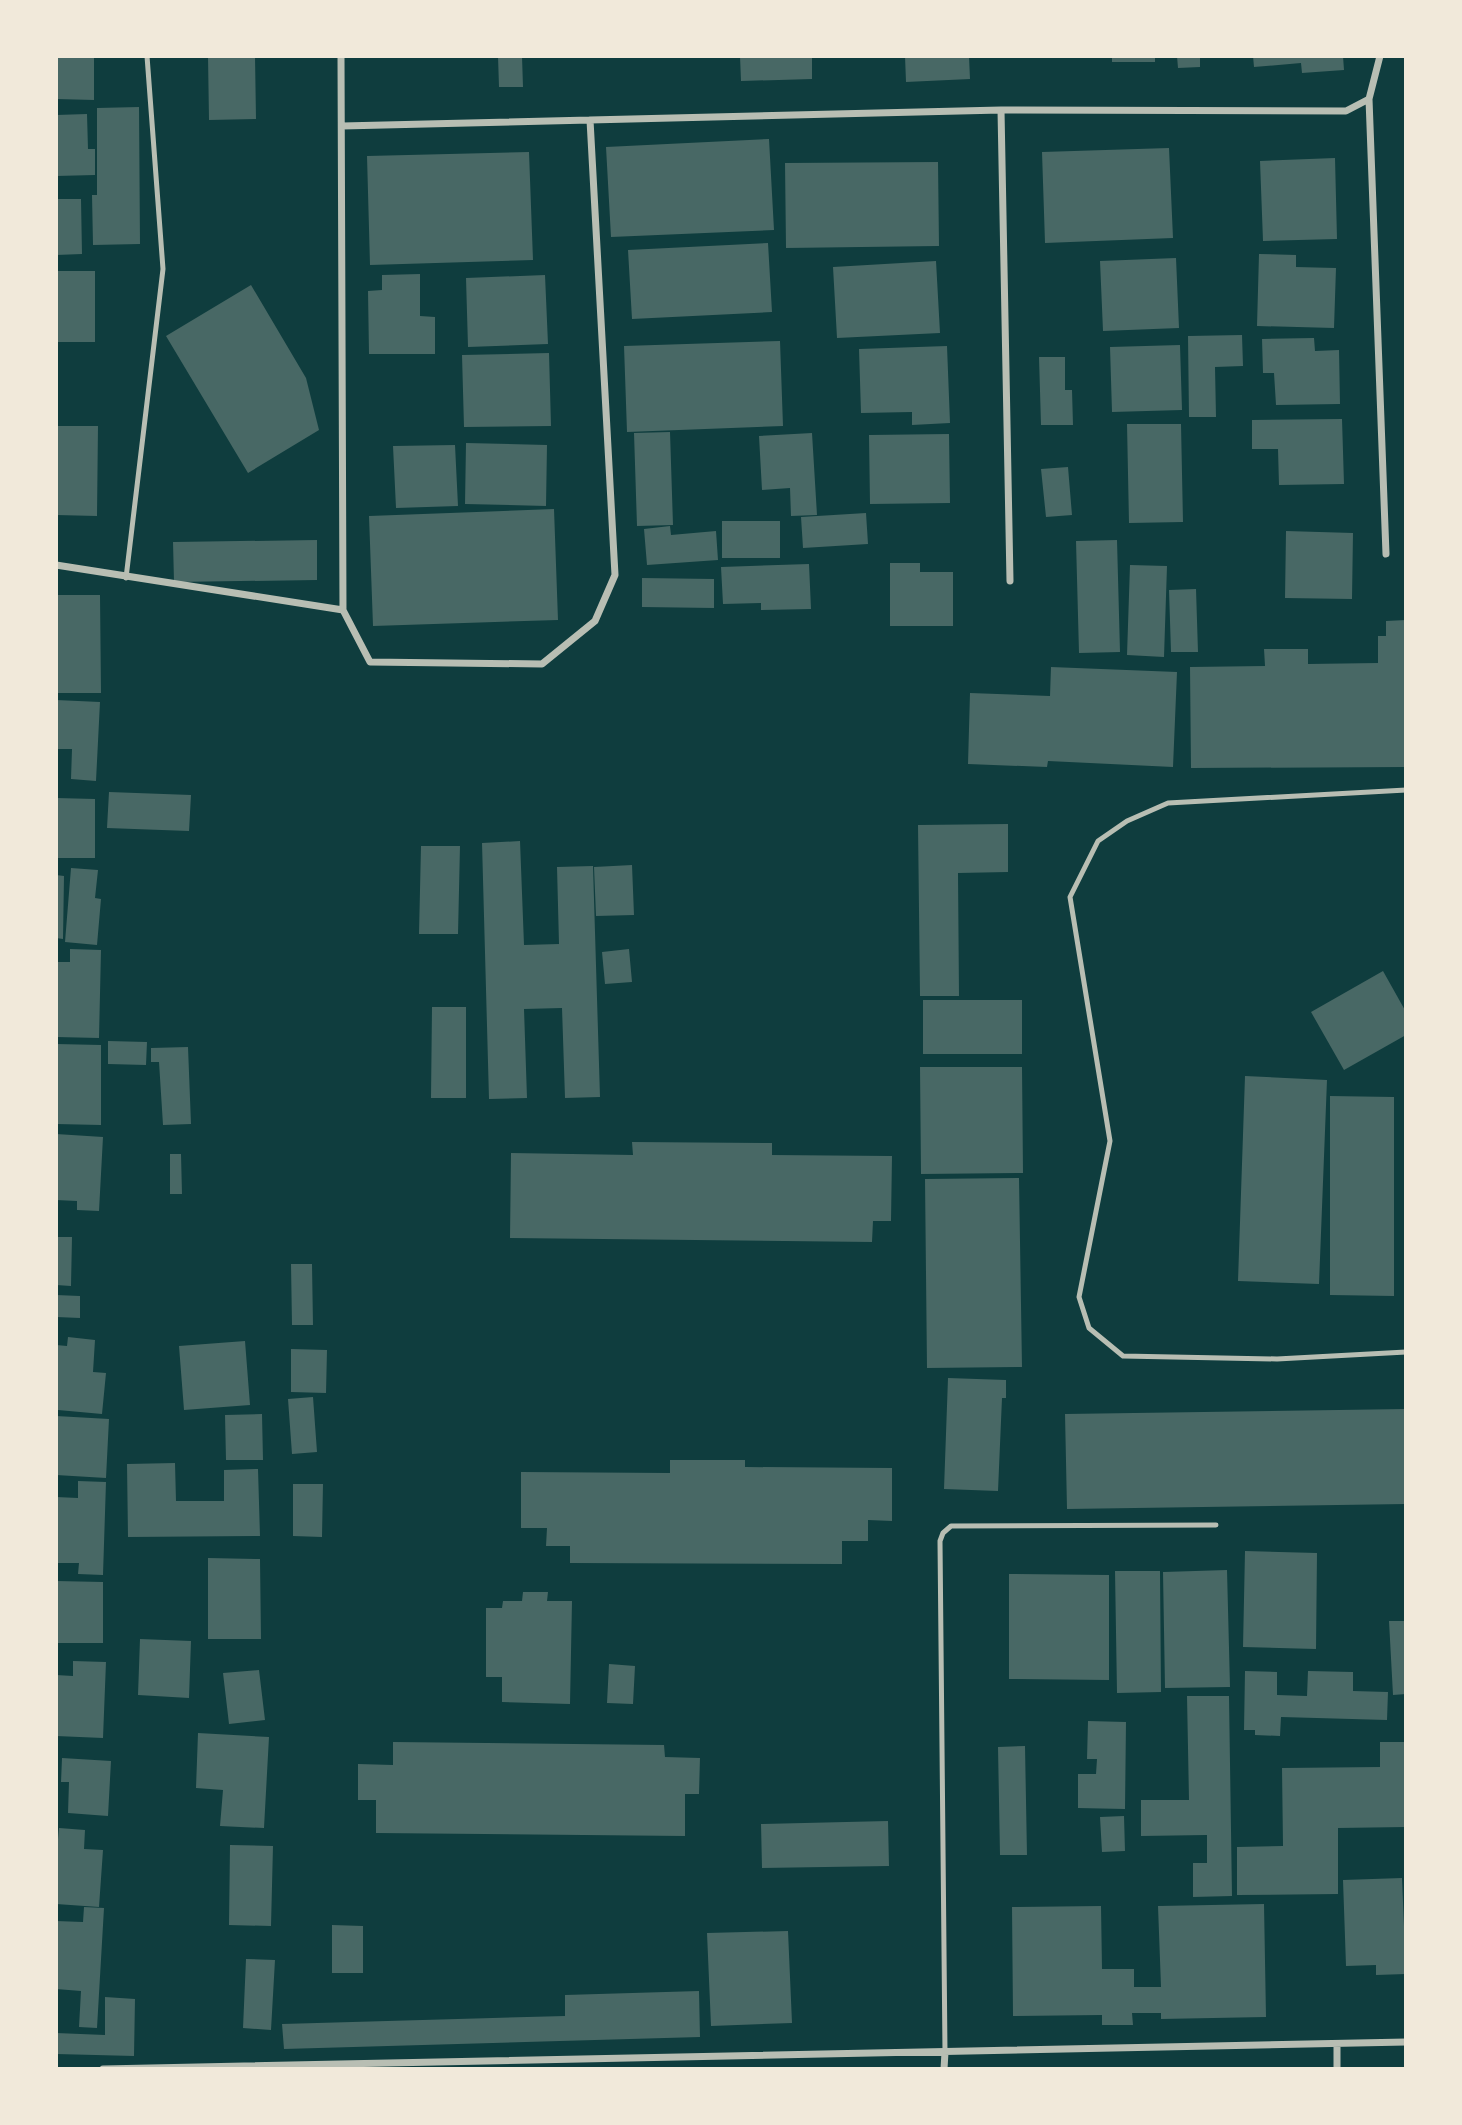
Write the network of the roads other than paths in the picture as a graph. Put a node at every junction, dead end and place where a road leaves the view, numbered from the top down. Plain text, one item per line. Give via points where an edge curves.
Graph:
1 (147, 56) edge
2 (341, 56) edge
3 (1380, 56) edge
4 (1369, 99) junction
5 (1001, 110) junction
6 (590, 120) junction
7 (342, 126) junction
8 (1386, 554) dead end
9 (56, 565) edge
10 (126, 578) junction
11 (1010, 581) dead end
12 (343, 610) junction
13 (1406, 790) edge
14 (1406, 1352) edge
15 (1216, 1525) dead end
16 (1406, 2042) edge
17 (1337, 2045) junction
18 (945, 2052) junction
19 (580, 2059) junction
20 (299, 2067) edge
21 (103, 2069) edge
22 (580, 2069) edge
23 (944, 2069) edge
24 (1337, 2069) edge

1 - 10 lane via 163,269
2 - 7 street
3 - 4 street
4 - 5 street via 1346,111
4 - 8 street
5 - 6 street
5 - 11 street
6 - 7 street
6 - 12 street via 615,575 595,621 542,664 370,662
7 - 12 street
9 - 10 street
10 - 12 street
13 - 14 lane via 1167,803 1127,821 1098,841 1070,897 1110,1141 1079,1297 1088,1328 1123,1356 1277,1359
15 - 18 lane via 951,1527 943,1532
16 - 17 street
17 - 18 street
17 - 24 street
18 - 19 street
18 - 23 street
19 - 20 street
19 - 22 street
20 - 21 street

